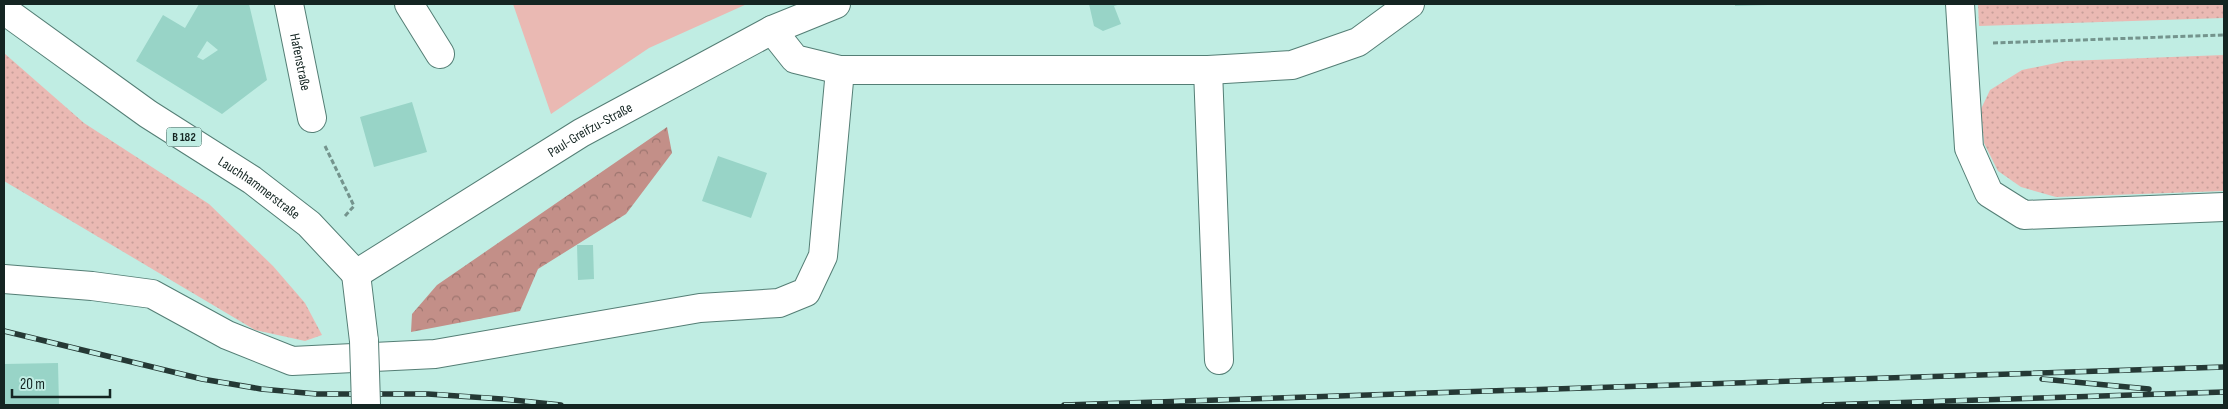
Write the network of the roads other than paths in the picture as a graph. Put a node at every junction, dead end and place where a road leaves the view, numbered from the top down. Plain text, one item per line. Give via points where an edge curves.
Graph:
1 (289, 4) edge
2 (409, 4) edge
3 (836, 4) edge
4 (1410, 4) edge
5 (1960, 4) edge
6 (4, 10) edge
7 (772, 30) junction
8 (440, 54) dead end
9 (840, 70) junction
10 (1208, 70) junction
11 (312, 118) road end
12 (2224, 207) edge
13 (356, 274) junction
14 (4, 279) edge
15 (1219, 360) dead end
16 (366, 405) edge

1 - 11 main road, Hafenstraße
2 - 8 main road
3 - 7 main road, Paul-Greifzu-Straße
4 - 10 main road via 1358,42 1292,65
5 - 12 main road via 1969,148 1989,193 2024,215
6 - 13 main road, Lauchhammerstraße / B 182 via 148,114 252,180 309,224
7 - 9 main road via 795,59
7 - 13 main road, Paul-Greifzu-Straße via 581,133
9 - 10 main road
9 - 14 main road via 823,256 806,292 779,303 700,308 435,354 292,360 227,335 152,294
10 - 15 main road
13 - 16 main road, bridge via 364,341

